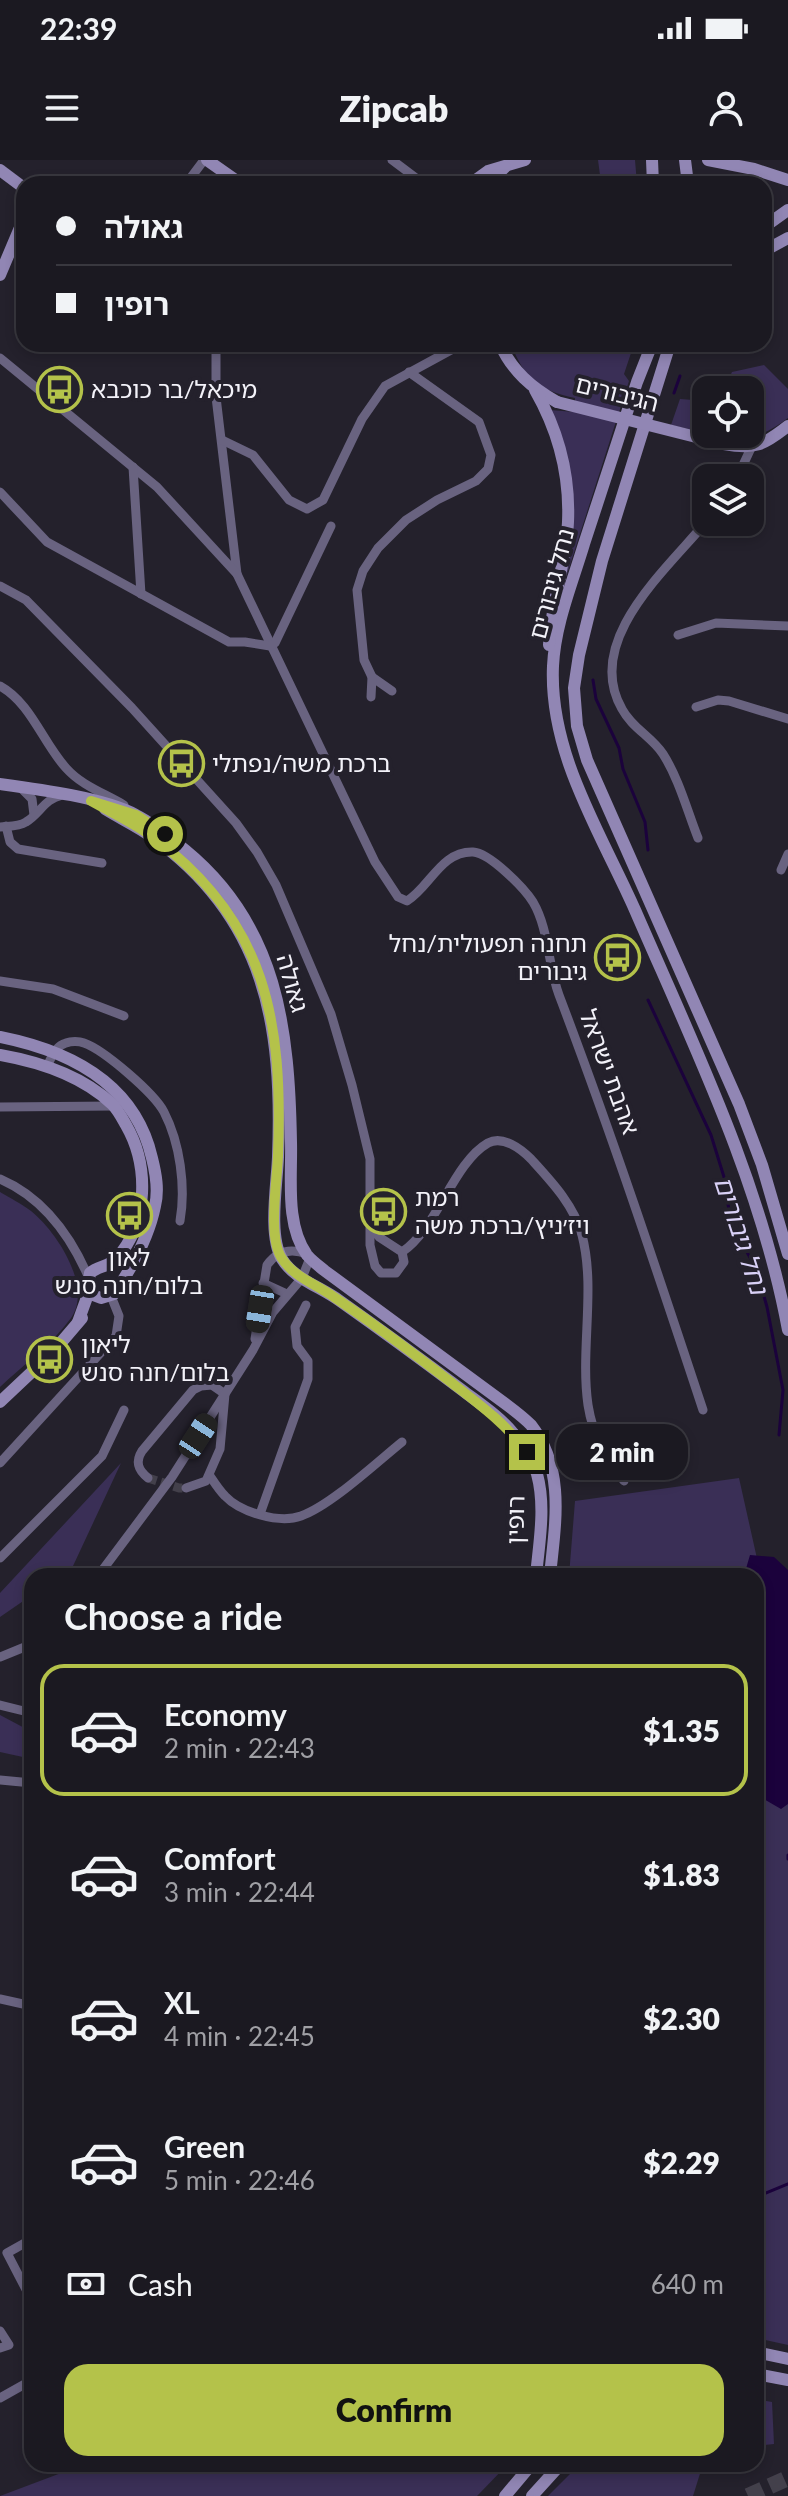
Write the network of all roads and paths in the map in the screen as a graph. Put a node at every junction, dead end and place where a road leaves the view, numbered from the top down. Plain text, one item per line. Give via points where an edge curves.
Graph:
1 (206, 160) edge
2 (392, 160) edge
3 (525, 160) edge
4 (708, 160) edge
5 (508, 165) junction
6 (193, 176) edge
7 (229, 176) edge
8 (413, 176) edge
9 (479, 176) edge
10 (497, 176) edge
11 (788, 180) edge
12 (16, 234) edge
13 (3, 259) edge
14 (216, 352) edge
15 (447, 352) edge
16 (505, 352) edge
17 (649, 352) edge
18 (667, 352) edge
19 (0, 358) edge
20 (409, 372) junction
21 (535, 390) junction
22 (788, 426) edge
23 (692, 436) edge
24 (222, 440) junction
25 (764, 443) edge
26 (751, 448) edge
27 (744, 464) edge
28 (133, 467) junction
29 (0, 492) edge
30 (331, 526) dead end
31 (694, 536) edge
32 (237, 574) junction
33 (0, 586) edge
34 (141, 594) junction
35 (788, 626) edge
36 (678, 635) dead end
37 (270, 646) junction
38 (372, 677) junction
39 (0, 686) edge
40 (392, 691) dead end
41 (371, 697) dead end
42 (554, 704) junction
43 (696, 707) dead end
44 (788, 719) edge
45 (0, 784) edge
46 (18, 786) junction
47 (62, 795) junction
48 (91, 801) junction
49 (34, 815) junction
50 (136, 815) junction
51 (3, 826) edge
52 (698, 838) dead end
53 (788, 854) edge
54 (102, 863) dead end
55 (781, 870) dead end
56 (0, 981) edge
57 (124, 1016) dead end
58 (0, 1037) edge
59 (54, 1051) junction
60 (0, 1055) edge
61 (47, 1066) junction
62 (114, 1106) junction
63 (0, 1107) edge
64 (0, 1179) edge
65 (180, 1221) dead end
66 (371, 1222) junction
67 (389, 1245) junction
68 (402, 1252) junction
69 (279, 1253) junction
70 (788, 1254) edge
71 (308, 1256) junction
72 (374, 1257) junction
73 (95, 1275) junction
74 (302, 1278) junction
75 (263, 1283) junction
76 (119, 1284) junction
77 (287, 1294) junction
78 (106, 1297) junction
79 (306, 1305) dead end
80 (78, 1322) junction
81 (788, 1330) edge
82 (253, 1350) junction
83 (438, 1364) junction
84 (225, 1394) junction
85 (0, 1402) edge
86 (124, 1410) dead end
87 (703, 1410) dead end
88 (402, 1442) dead end
89 (0, 1463) edge
90 (210, 1476) junction
91 (148, 1478) dead end
92 (624, 1481) dead end
93 (186, 1488) tunnel mouth
94 (260, 1514) junction
95 (0, 1558) edge
96 (104, 1568) edge
97 (537, 1568) edge
98 (551, 1568) edge
99 (24, 1647) edge
100 (0, 1657) edge
101 (0, 1705) edge
102 (24, 1711) edge
103 (0, 1780) edge
104 (24, 1782) edge
105 (0, 1999) edge
106 (24, 2004) edge
107 (24, 2243) edge
108 (3, 2255) edge
109 (24, 2288) edge
110 (0, 2331) edge
111 (0, 2348) edge
112 (764, 2354) edge
113 (788, 2359) edge
114 (764, 2376) edge
115 (788, 2380) edge
116 (24, 2384) edge
117 (0, 2398) edge
118 (525, 2472) edge
119 (554, 2472) edge
120 (505, 2496) edge
121 (532, 2496) edge

1 - 6 street
1 - 7 street
2 - 8 street
3 - 5 street
4 - 11 street
5 - 9 street
5 - 10 street
12 - 13 street
14 - 24 street
15 - 20 street
16 - 21 street, הגיבורים
17 - 42 street, נחל גיבורים via 560,619
18 - 70 street, נחל גיבורים via 587,618 574,688 577,726 587,760 739,1104
19 - 28 street
20 - 24 street via 385,386 362,419 323,500 307,509 289,500 253,455
20 - 38 street via 479,422 491,455 488,469 476,481 406,520 363,571 357,590 360,629
21 - 23 street, הגיבורים, bridge via 557,402
21 - 42 street via 558,443 566,481 568,523 550,624
22 - 25 street
24 - 32 street
26 - 27 street
28 - 32 street
28 - 34 street
29 - 34 street via 47,542
30 - 37 street
31 - 52 street via 632,610 612,655 620,707 661,751
32 - 37 street
33 - 66 street via 26,600 83,657 257,852 331,1014 370,1159
34 - 37 street via 229,642
35 - 36 street via 716,623
37 - 87 street, אהבת ישראל via 375,862 398,897 407,901 416,896 446,861 475,852 488,857 532,900 554,982 604,1113
38 - 40 street
38 - 41 street
39 - 50 street via 19,701 77,779
42 - 81 street, נחל גיבורים via 573,774 734,1142 765,1233
43 - 44 street via 729,701
45 - 46 street, גאולה
46 - 47 street, גאולה
46 - 49 street via 32,799
47 - 48 street, גאולה
47 - 49 street
48 - 50 street, גאולה
48 - 69 street, גאולה via 168,850 214,893 246,941 269,1012 277,1060
49 - 51 street via 22,824
50 - 71 street, גאולה via 211,874 256,938 280,1011 290,1104 293,1213
51 - 54 street via 18,849
53 - 55 street
56 - 57 street via 53,989
58 - 59 street
59 - 61 street
59 - 65 street via 66,1042 84,1042 147,1090 163,1110 180,1171
59 - 76 street via 112,1086 147,1136 157,1176 156,1204 148,1232
60 - 61 street
61 - 62 street
62 - 63 street
62 - 73 street via 141,1164 142,1198 125,1246
64 - 73 street via 44,1208
66 - 67 street
66 - 72 street
67 - 68 street
67 - 72 street
68 - 72 street via 402,1266 391,1275 377,1270
68 - 92 street via 416,1241 483,1147 498,1140 525,1153 553,1183 582,1234 588,1403 600,1446
69 - 71 street via 294,1250
69 - 74 street, רופין
69 - 75 street via 267,1265
71 - 74 street
71 - 83 street, רופין
73 - 76 street via 117,1275
73 - 78 street via 93,1295
73 - 80 street
74 - 77 street
74 - 83 street, רופין
75 - 77 street
75 - 82 street
76 - 78 street
77 - 82 street
78 - 80 street
78 - 89 street via 119,1316 116,1336
79 - 94 street via 295,1327 297,1346 308,1361 308,1379
80 - 85 street
82 - 84 street
83 - 97 street, רופין via 511,1430 537,1472 542,1502
83 - 98 street, רופין via 507,1405 530,1425 548,1454 557,1506
84 - 90 street via 220,1449
84 - 91 street via 212,1385 193,1390 138,1458
84 - 96 street
86 - 95 street via 102,1456
88 - 94 street via 321,1507 298,1517
90 - 93 street
90 - 94 street via 226,1498
99 - 100 street
101 - 102 street
103 - 104 street
105 - 106 street
107 - 108 street
108 - 109 street
110 - 111 street via 9,2345
112 - 113 street
114 - 115 street
116 - 117 street
118 - 120 street
119 - 121 street

